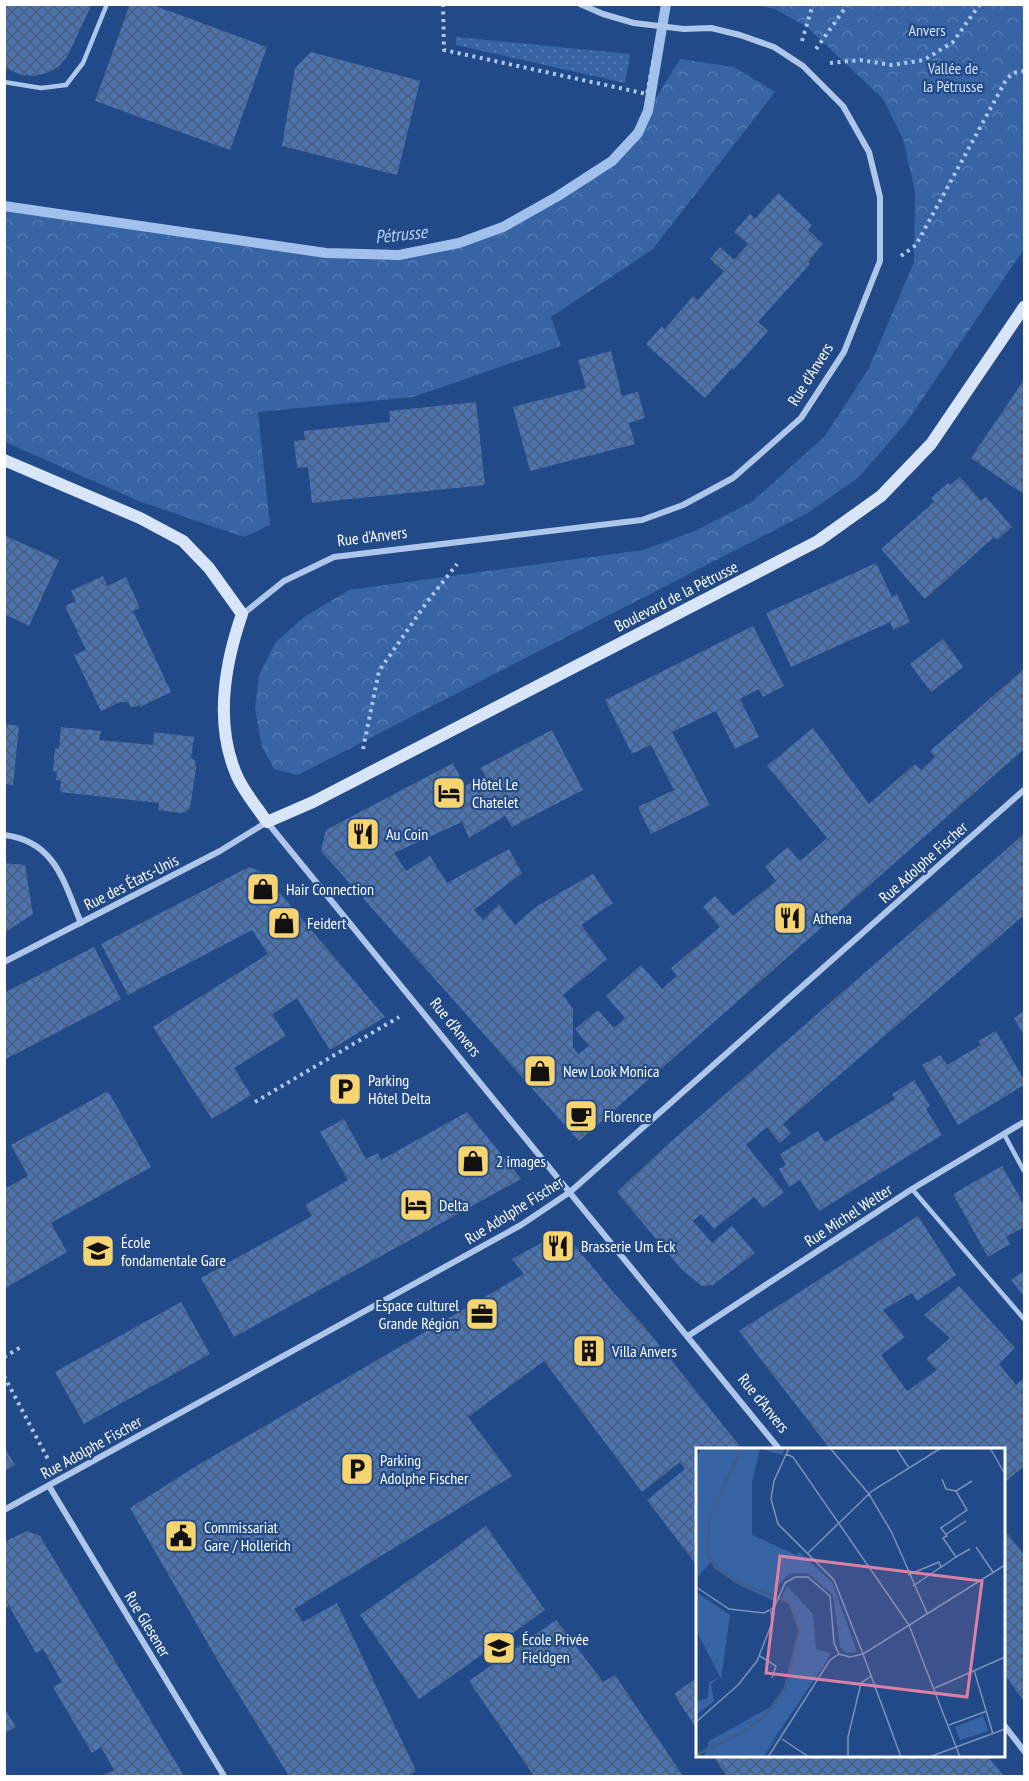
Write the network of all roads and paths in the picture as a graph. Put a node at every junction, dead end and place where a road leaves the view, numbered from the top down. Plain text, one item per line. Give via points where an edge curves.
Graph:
1 (107, 4) edge
2 (443, 4) edge
3 (580, 4) edge
4 (813, 4) edge
5 (848, 4) edge
6 (980, 4) edge
7 (807, 27) dead end
8 (654, 57) dead end
9 (803, 66) junction
10 (1024, 71) edge
11 (4, 82) edge
12 (880, 261) junction
13 (1024, 307) edge
14 (4, 460) edge
15 (476, 540) junction
16 (242, 614) junction
17 (357, 779) junction
18 (1024, 790) edge
19 (267, 822) junction
20 (4, 835) edge
21 (81, 923) junction
22 (4, 962) edge
23 (418, 1006) junction
24 (255, 1102) dead end
25 (1024, 1122) edge
26 (1004, 1134) junction
27 (1024, 1171) edge
28 (912, 1189) junction
29 (570, 1192) junction
30 (1024, 1319) edge
31 (688, 1336) junction
32 (21, 1347) dead end
33 (4, 1357) edge
34 (4, 1376) edge
35 (779, 1448) edge
36 (60, 1480) junction
37 (49, 1486) junction
38 (4, 1510) edge
39 (1005, 1726) edge
40 (1024, 1751) edge
41 (224, 1776) edge

1 - 11 lane via 83,63 66,85 41,88
2 - 8 path via 444,50 647,94
3 - 9 street, Rue d'Anvers, bridge via 634,23 711,28 740,35 774,47
4 - 7 path
5 - 9 path
6 - 9 path via 953,42 924,60 892,65 860,60
9 - 12 street, Rue d'Anvers via 843,106 869,152 880,197
10 - 12 path via 1013,73 1006,80 916,245 898,258
12 - 15 street, Rue d'Anvers via 844,352 801,418 733,478 683,505 642,520
13 - 17 main road, Boulevard de la Pétrusse via 930,444 881,496 818,541
14 - 16 main road via 140,518 183,541
15 - 16 street, Rue d'Anvers via 334,557 284,580
15 - 17 path via 379,671
16 - 19 main road, Rue d'Anvers via 226,675 223,718 237,777
17 - 19 main road, Boulevard de la Pétrusse
18 - 29 street, Rue Adolphe Fischer
19 - 21 street, Rue des États-Unis via 220,851
19 - 23 street, Rue d'Anvers
20 - 21 street via 39,847 56,864
21 - 22 street, Rue des États-Unis
23 - 24 path
23 - 29 street, Rue d'Anvers
25 - 26 street, Rue Michel Welter
26 - 27 lane
26 - 28 street, Rue Michel Welter
28 - 30 lane
28 - 31 street, Rue Michel Welter
29 - 31 street, Rue d'Anvers
29 - 36 street, Rue Adolphe Fischer via 521,1225
31 - 35 street, Rue d'Anvers
32 - 33 path
34 - 36 path
36 - 37 street, Rue Adolphe Fischer
37 - 38 street, Rue Adolphe Fischer
37 - 41 street, Rue Glesener
39 - 40 street

